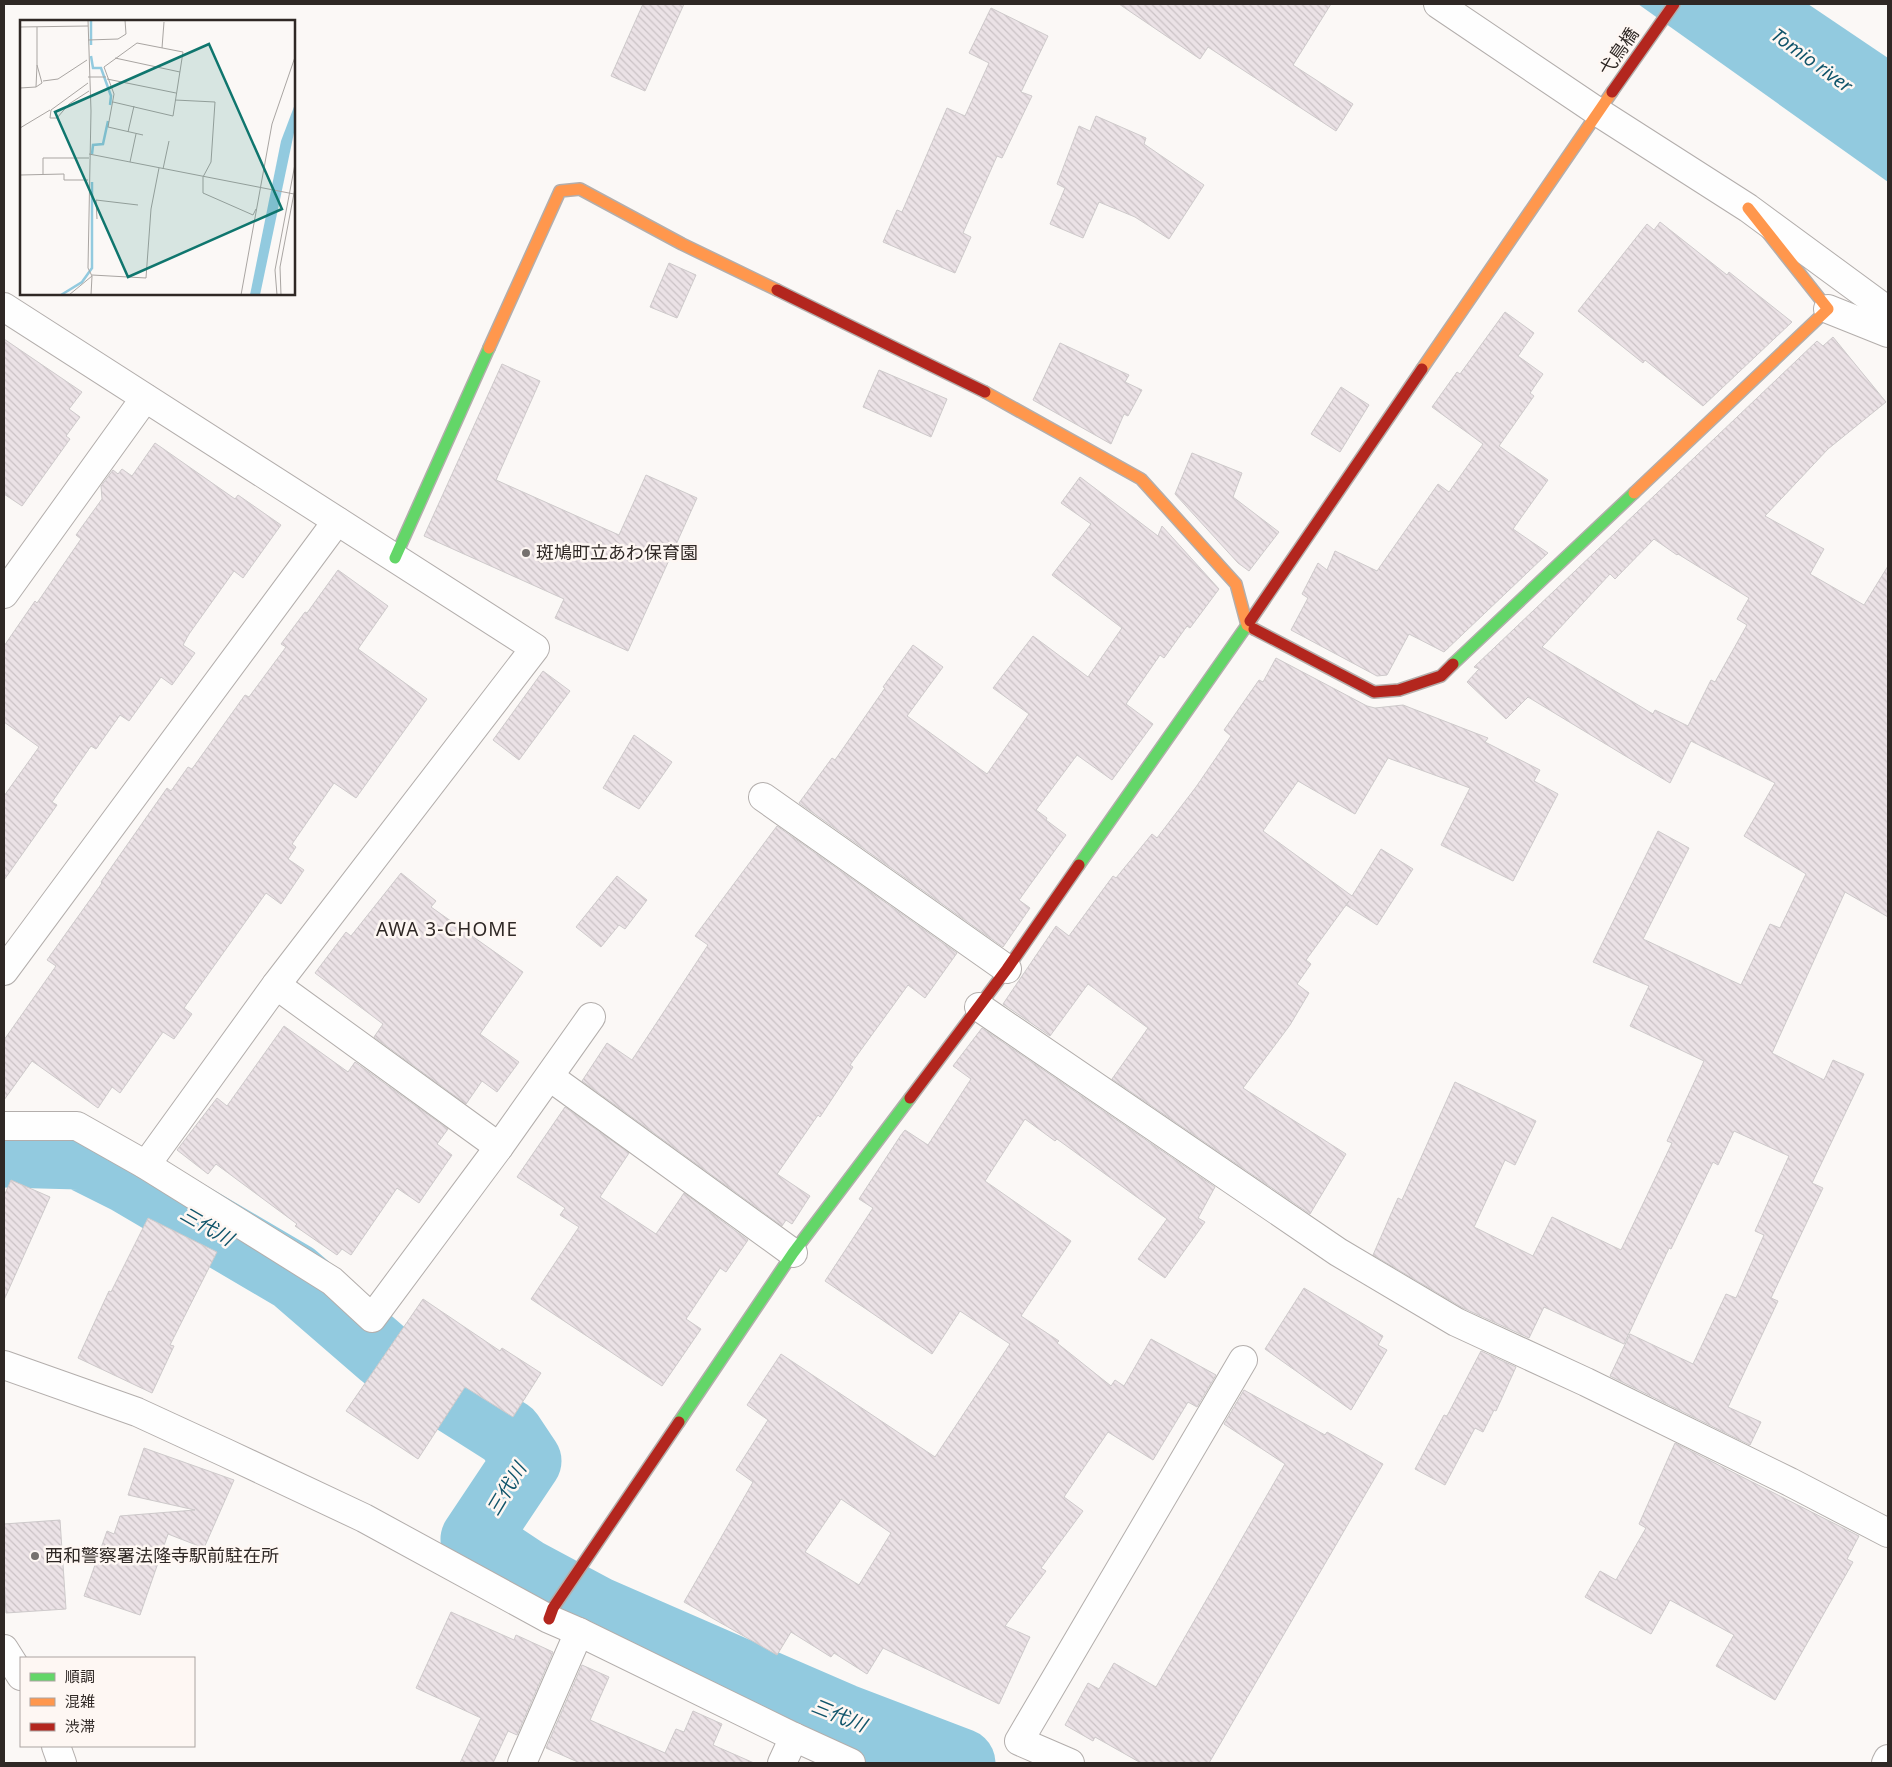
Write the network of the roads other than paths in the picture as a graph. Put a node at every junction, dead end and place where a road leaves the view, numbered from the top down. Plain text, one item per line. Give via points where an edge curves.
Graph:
1 (1438, 4) edge
2 (1674, 4) edge
3 (1603, 104) junction
4 (1748, 208) junction
5 (4, 307) edge
6 (1828, 309) junction
7 (1888, 311) edge
8 (1888, 333) edge
9 (145, 398) junction
10 (337, 521) junction
11 (395, 558) junction
12 (4, 594) edge
13 (1247, 625) junction
14 (763, 797) dead end
15 (1007, 969) junction
16 (4, 971) edge
17 (276, 985) junction
18 (979, 1007) junction
19 (591, 1017) dead end
20 (550, 1077) junction
21 (4, 1126) edge
22 (499, 1147) junction
23 (146, 1165) junction
24 (793, 1253) junction
25 (1243, 1360) dead end
26 (4, 1365) edge
27 (1888, 1533) edge
28 (551, 1613) junction
29 (579, 1632) junction
30 (4, 1649) edge
31 (20, 1674) edge
32 (794, 1737) junction
33 (56, 1747) edge
34 (1033, 1756) edge
35 (1888, 1759) edge
36 (62, 1763) edge
37 (522, 1763) edge
38 (782, 1763) edge
39 (852, 1763) edge
40 (1070, 1763) edge
41 (1886, 1763) edge

1 - 3 street
2 - 3 street, 弋鳥橋
3 - 4 street
3 - 13 street, 弋鳥橋
4 - 6 street
4 - 7 street
5 - 9 street
6 - 8 street
6 - 13 street via 1441,676 1399,690 1374,692
9 - 10 street
9 - 12 street
10 - 11 street
10 - 16 street
11 - 13 street via 560,191 580,189 682,244 997,398 1141,479 1236,584
11 - 17 street via 535,648
13 - 15 street, 弋鳥橋
14 - 15 street
15 - 18 street, 弋鳥橋
17 - 22 street
17 - 23 street
18 - 24 street, 弋鳥橋
18 - 27 street via 1338,1252 1456,1322 1586,1382
19 - 20 street
20 - 22 street
20 - 24 street
21 - 23 street via 77,1126
22 - 23 street via 372,1318 332,1281
24 - 28 street, 弋鳥橋
25 - 34 street via 1019,1741
26 - 28 street via 137,1412 364,1518
28 - 29 street
29 - 32 street
29 - 37 street
30 - 31 street
32 - 38 street
32 - 39 street
33 - 36 street
34 - 40 street
35 - 41 street

